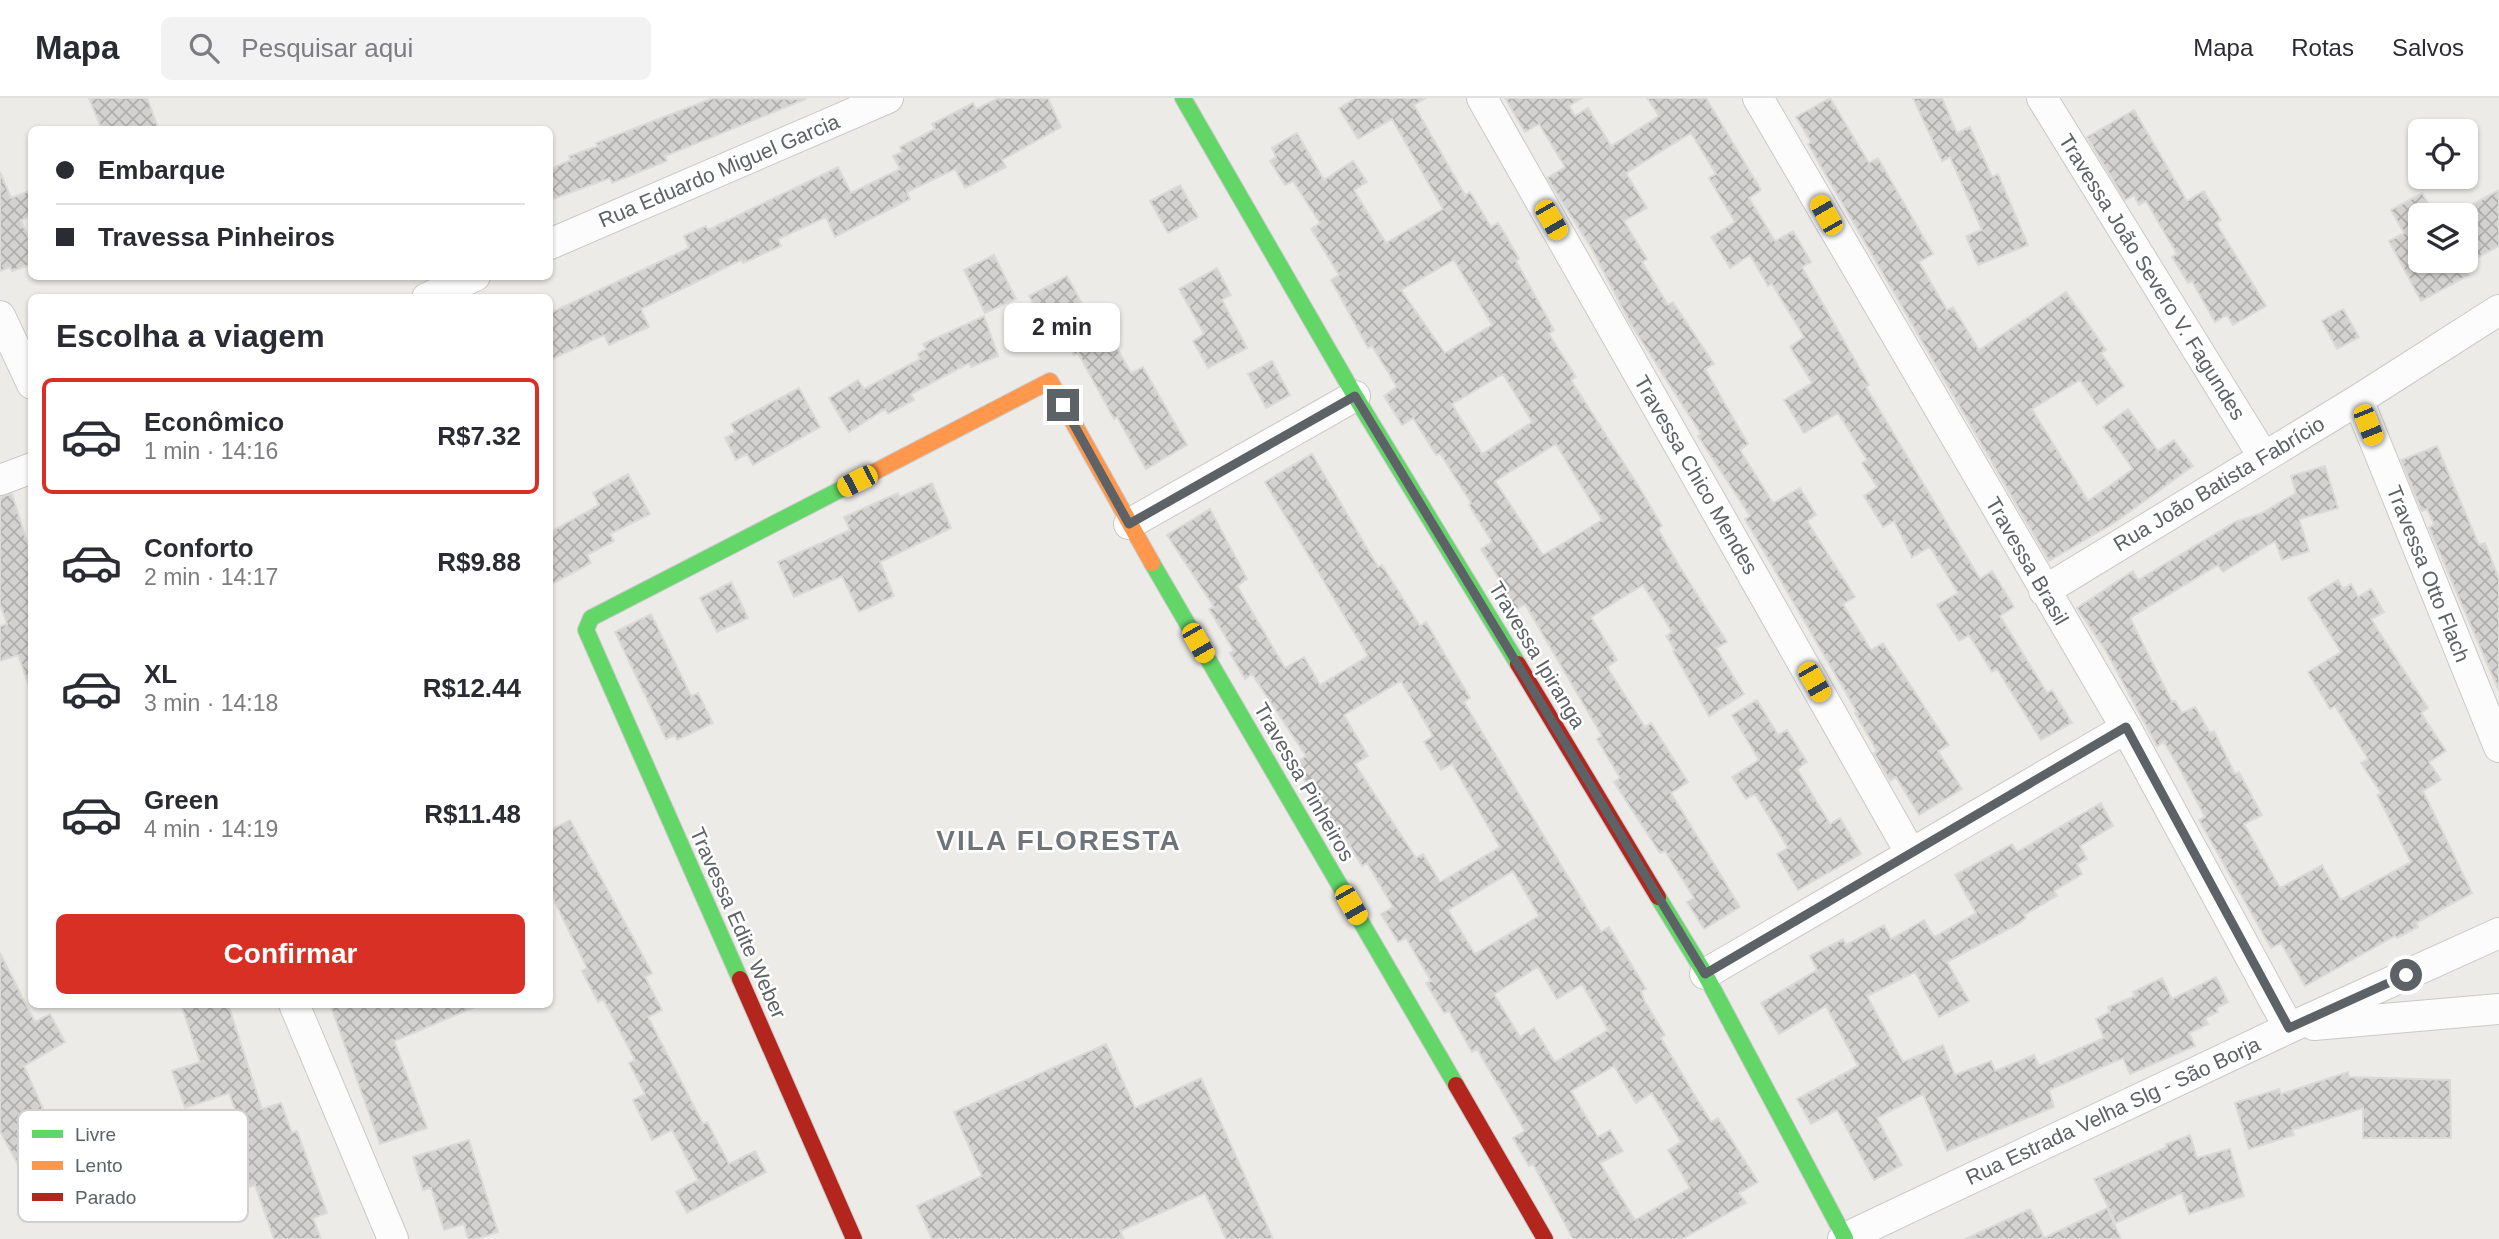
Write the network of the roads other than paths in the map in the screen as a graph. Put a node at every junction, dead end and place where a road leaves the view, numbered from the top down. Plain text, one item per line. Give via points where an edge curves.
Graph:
1 (888, 98) edge
2 (1183, 98) edge
3 (1482, 98) edge
4 (1758, 98) edge
5 (2042, 98) edge
6 (553, 243) edge
7 (466, 280) edge
8 (436, 294) edge
9 (2499, 310) edge
10 (0, 316) edge
11 (28, 376) edge
12 (1355, 396) junction
13 (2358, 400) junction
14 (2263, 456) junction
15 (28, 470) edge
16 (0, 480) edge
17 (1129, 524) junction
18 (2044, 591) junction
19 (586, 623) joint
20 (2126, 727) junction
21 (2499, 747) edge
22 (1910, 852) junction
23 (2499, 933) edge
24 (1705, 974) junction
25 (296, 1008) edge
26 (2499, 1009) edge
27 (2289, 1028) junction
28 (393, 1239) edge
29 (854, 1239) edge
30 (1545, 1239) edge
31 (1844, 1239) edge

1 - 6 street, Rua Eduardo Miguel Garcia
2 - 12 street, Travessa Ipiranga
3 - 22 street, Travessa Chico Mendes
4 - 18 street, Travessa Brasil
5 - 14 street, Travessa João Severo V. Fagundes
7 - 8 street
9 - 13 street, Rua João Batista Fabrício
10 - 11 street
12 - 17 street
12 - 24 street, Travessa Ipiranga
13 - 14 street, Rua João Batista Fabrício
13 - 21 street, Travessa Otto Flach
14 - 18 street, Rua João Batista Fabrício
15 - 16 street
17 - 19 street, Travessa Pinheiros via 1050,381
17 - 30 street, Travessa Pinheiros
18 - 20 street, Travessa Brasil
19 - 29 street, Travessa Edite Weber
20 - 22 street
20 - 27 street, Travessa Brasil
22 - 24 street
23 - 27 street, Rua Estrada Velha Slg - São Borja
24 - 31 street, Travessa Ipiranga
25 - 28 street
26 - 27 street
27 - 31 street, Rua Estrada Velha Slg - São Borja

